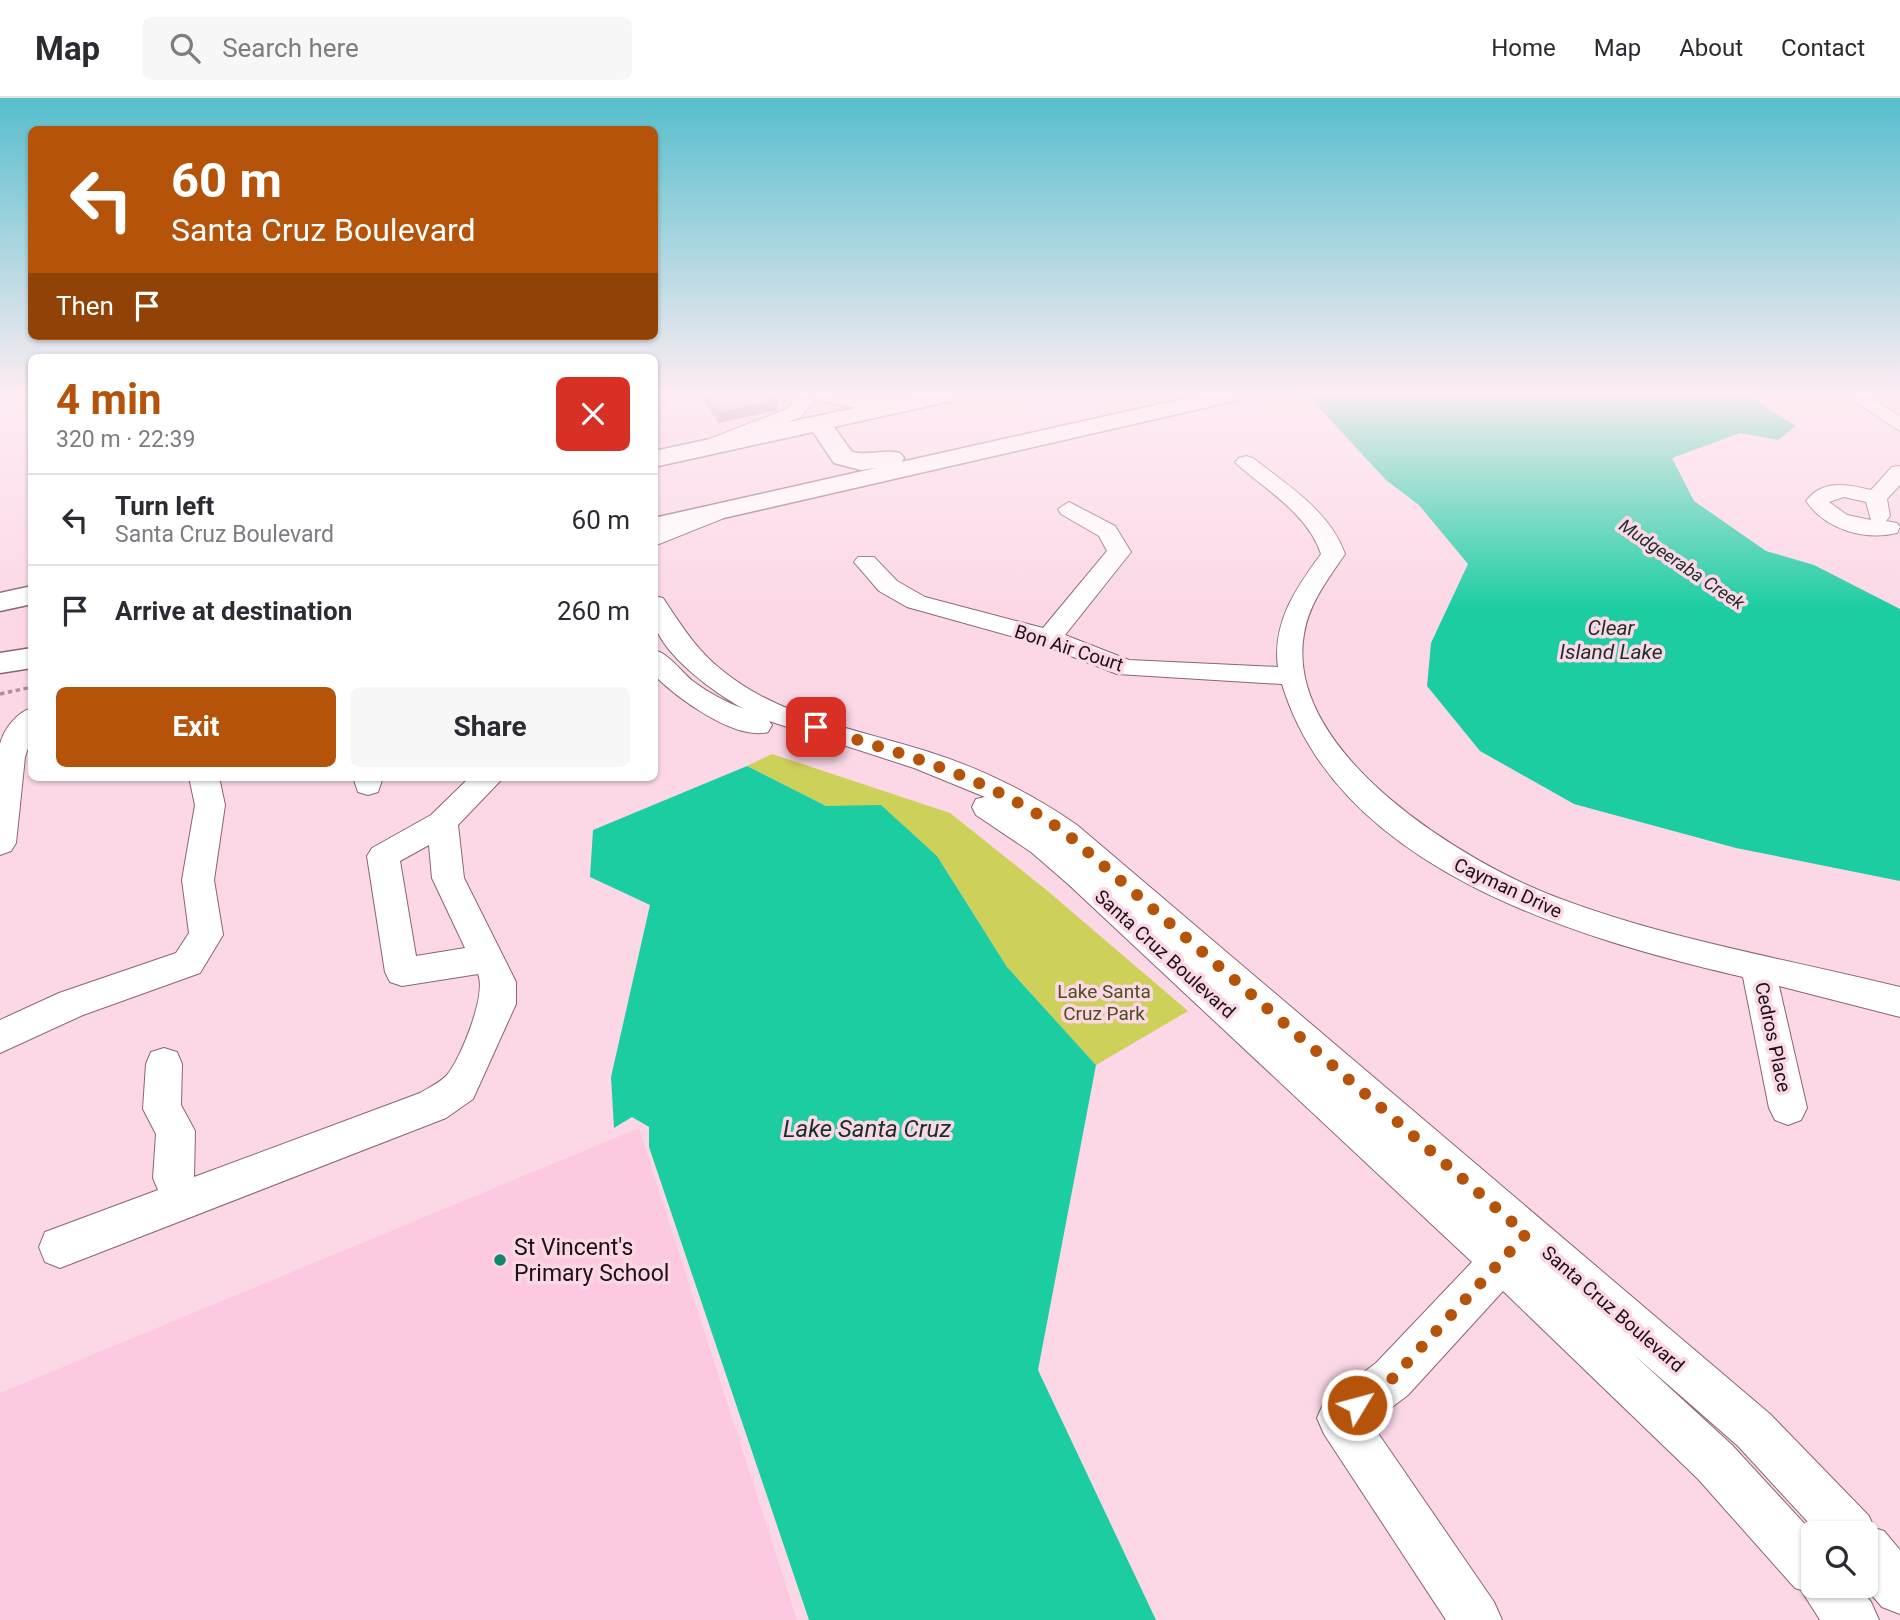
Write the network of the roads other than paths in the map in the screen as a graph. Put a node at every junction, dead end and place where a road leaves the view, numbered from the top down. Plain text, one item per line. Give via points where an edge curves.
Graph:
1 (917, 466) edge
2 (1251, 466) edge
3 (1900, 472) edge
4 (1876, 498) junction
5 (1069, 509) dead end
6 (723, 510) junction
7 (658, 525) edge
8 (1894, 532) edge
9 (658, 537) edge
10 (866, 562) dead end
11 (28, 596) edge
12 (0, 602) edge
13 (658, 610) edge
14 (1049, 638) junction
15 (28, 659) edge
16 (0, 663) edge
17 (1290, 676) junction
18 (674, 678) edge
19 (28, 719) edge
20 (205, 781) edge
21 (484, 781) edge
22 (442, 823) junction
23 (0, 843) edge
24 (486, 959) junction
25 (1758, 967) junction
26 (1900, 1002) edge
27 (0, 1037) edge
28 (164, 1064) dead end
29 (1788, 1108) dead end
30 (190, 1196) junction
31 (60, 1247) dead end
32 (1514, 1248) junction
33 (1841, 1521) edge
34 (1801, 1557) edge
35 (1878, 1563) edge
36 (1900, 1589) edge
37 (1835, 1598) edge
38 (1476, 1620) edge
39 (1853, 1620) edge

1 - 6 main road
2 - 17 street, Cayman Drive via 1331,541 1333,554 1305,590 1293,621
3 - 4 street
4 - 8 street via 1878,514
4 - 8 street via 1836,491 1817,501 1822,510 1850,524
5 - 14 street via 1106,530 1117,540 1119,552
6 - 7 main road
6 - 9 street
10 - 14 street, Bon Air Court via 901,596
11 - 12 main road
13 - 18 street, Santa Cruz Boulevard via 671,634
14 - 17 street, Bon Air Court via 1126,668
15 - 16 main road
17 - 25 street, Cayman Drive via 1327,755 1391,818 1454,864 1560,914 1631,938
18 - 32 street, Santa Cruz Boulevard via 726,713 953,792 1012,822
19 - 23 street via 19,724 1,761
20 - 27 street via 211,805 198,880 206,935 188,963 71,1004
21 - 22 street
22 - 24 street via 448,878
22 - 24 street via 383,856 402,972
24 - 30 street via 499,982 498,1004 460,1087 448,1098
25 - 26 street, Cayman Drive
25 - 29 street, Cedros Place
28 - 30 street via 162,1109 176,1131 173,1178 178,1189
30 - 31 street
32 - 33 street, Santa Cruz Boulevard via 1754,1430
32 - 34 street, Santa Cruz Boulevard
32 - 38 street via 1392,1379 1340,1418
35 - 36 street
37 - 39 street

